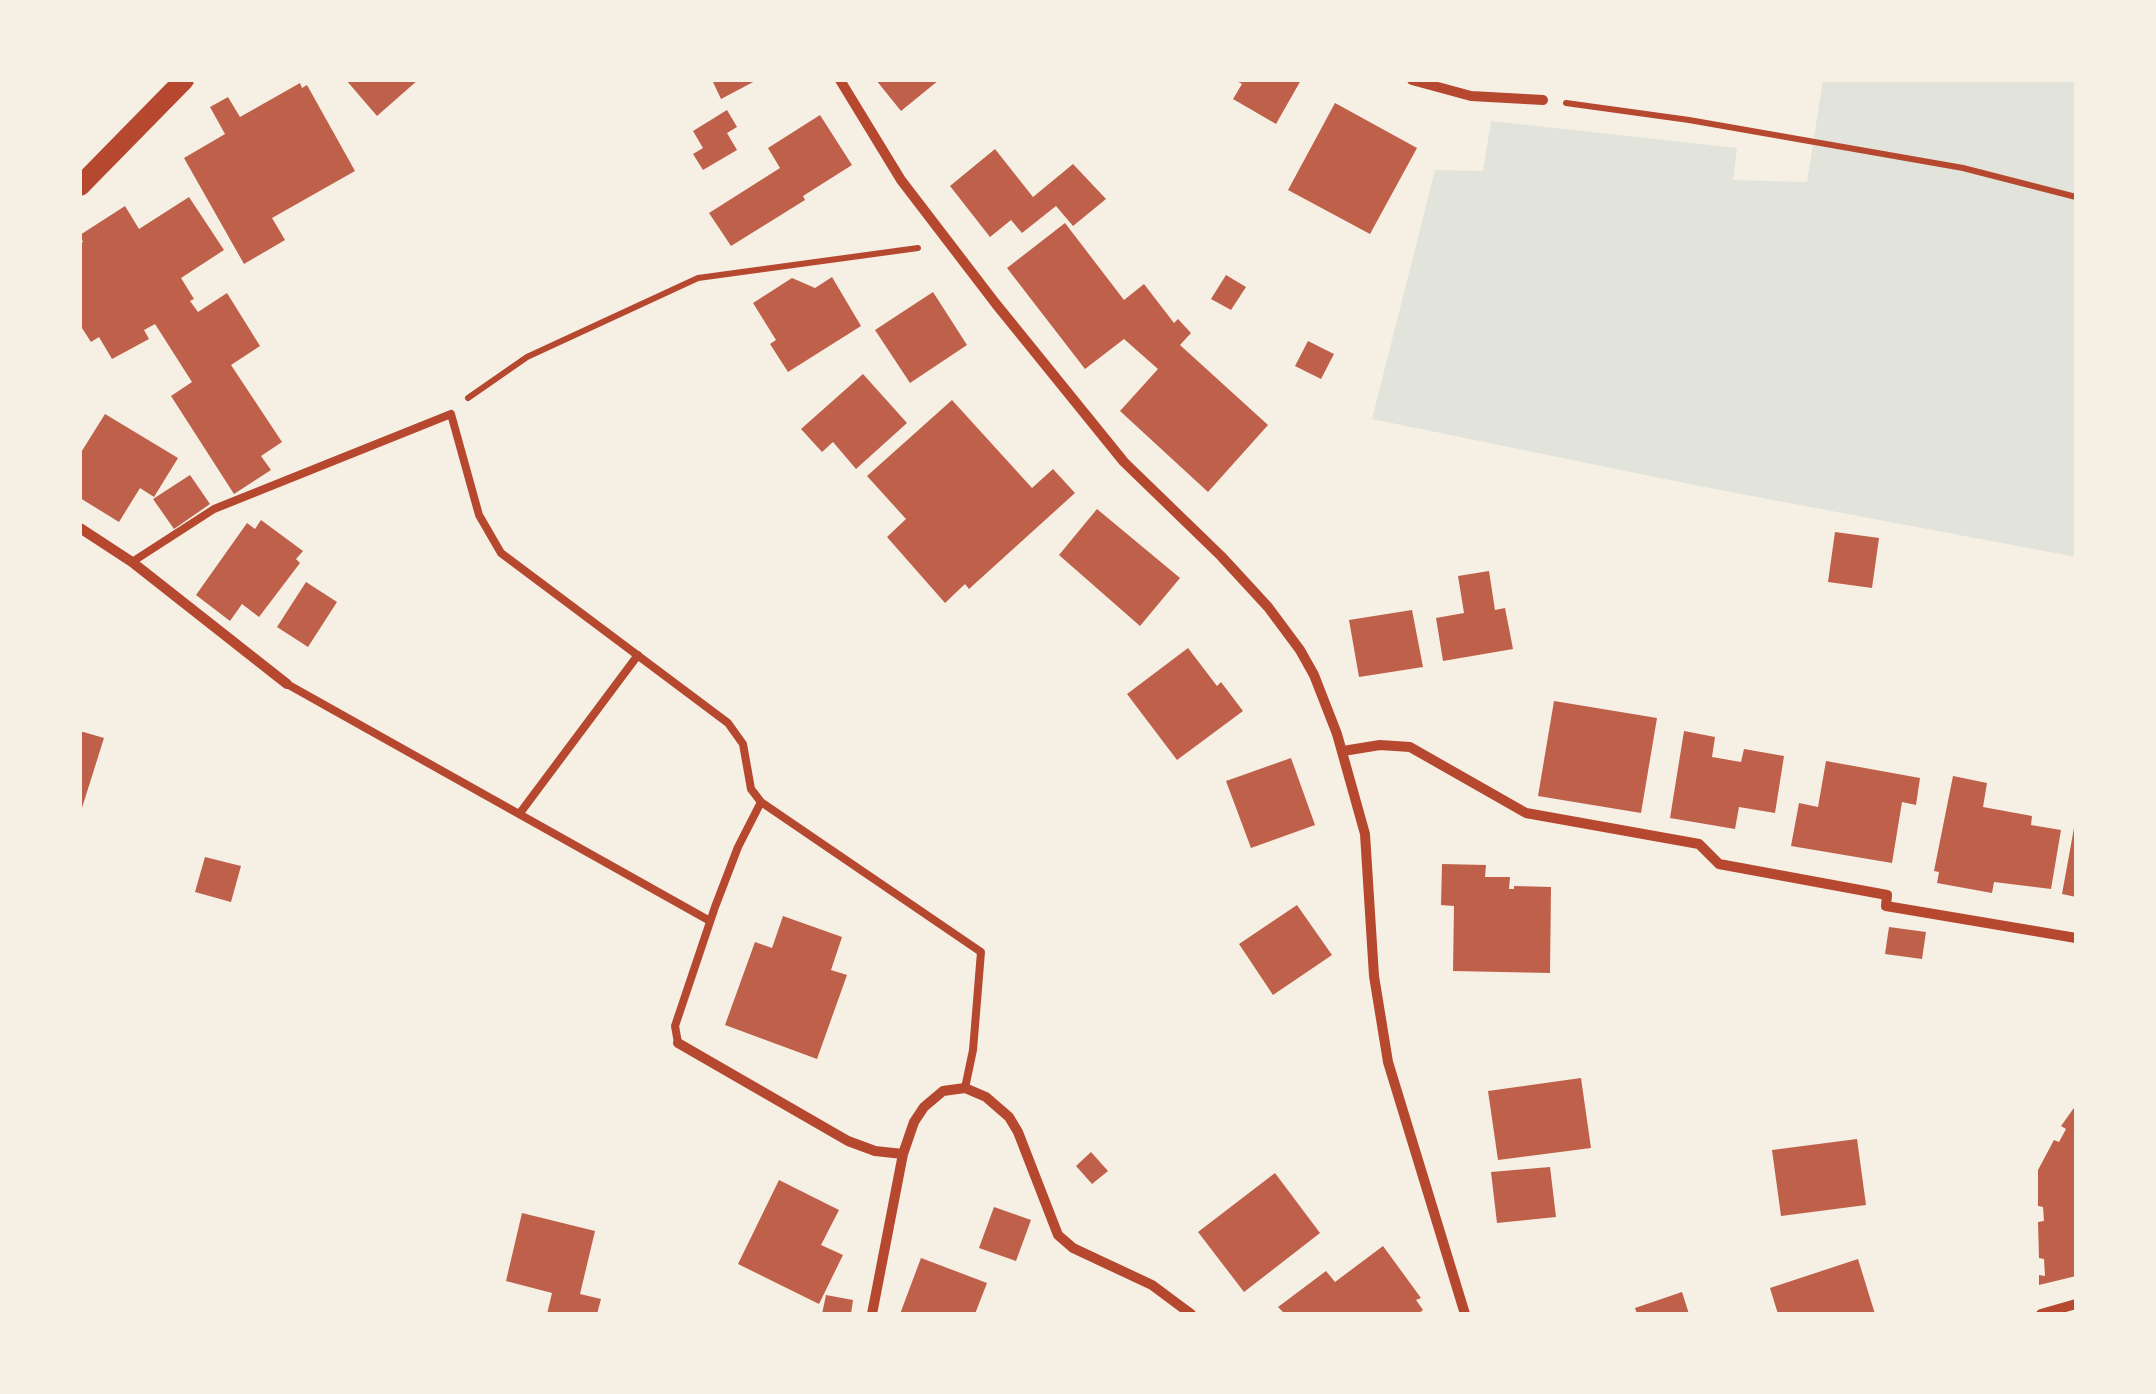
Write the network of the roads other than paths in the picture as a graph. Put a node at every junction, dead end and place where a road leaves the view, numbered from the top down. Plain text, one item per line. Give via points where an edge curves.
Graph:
1 (184, 80) edge
2 (840, 80) edge
3 (1412, 80) edge
4 (1542, 100) road end
5 (80, 186) edge
6 (80, 528) edge
7 (132, 562) junction
8 (638, 655) junction
9 (288, 684) joint
10 (1342, 751) junction
11 (761, 802) junction
12 (520, 812) junction
13 (710, 922) junction
14 (2076, 938) edge
15 (678, 1043) joint
16 (966, 1088) junction
17 (903, 1154) junction
18 (2076, 1304) edge
19 (1187, 1313) edge
20 (872, 1314) edge
21 (1465, 1314) edge
22 (2041, 1314) edge

1 - 5 main road
2 - 10 street via 939,232 1124,462 1285,628 1314,675
3 - 4 street via 1471,96
6 - 7 street
7 - 8 lane via 214,508 450,414 495,548
7 - 9 street
8 - 11 lane via 736,732 753,795
8 - 12 lane
9 - 12 lane
10 - 14 street via 1410,746 1526,813 1699,844 1719,864 1887,895 1886,906
10 - 21 street via 1365,834 1374,976 1388,1062
11 - 13 lane
11 - 16 lane via 981,952
12 - 13 lane
13 - 15 lane via 675,1026
15 - 17 street via 848,1141
16 - 17 street via 943,1091 924,1107
16 - 19 street via 998,1106 1018,1132 1058,1235 1152,1285
17 - 20 street
18 - 22 street

